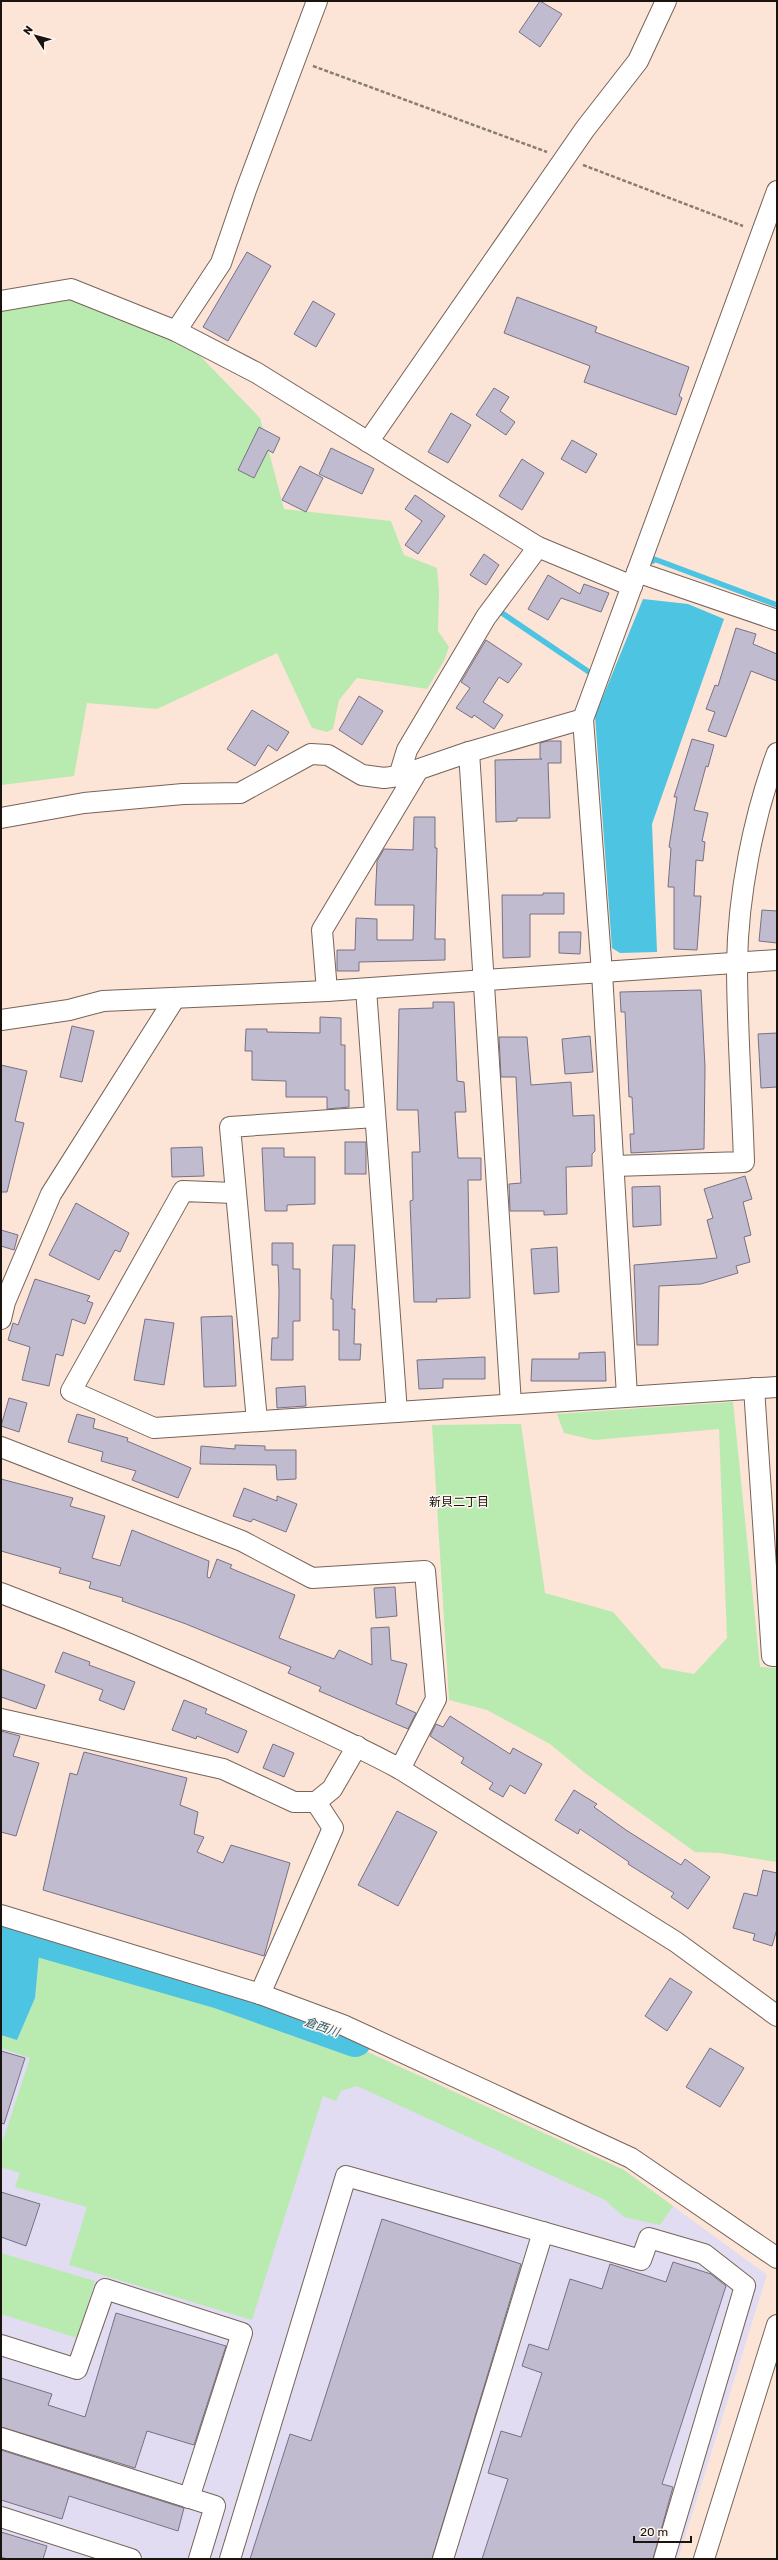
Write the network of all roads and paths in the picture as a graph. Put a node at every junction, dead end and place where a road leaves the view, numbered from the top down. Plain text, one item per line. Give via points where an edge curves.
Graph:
1 (317, 1) edge
2 (666, 1) edge
3 (294, 60) junction
4 (565, 158) junction
5 (777, 191) edge
6 (761, 233) junction
7 (1, 301) edge
8 (176, 332) junction
9 (368, 442) junction
10 (538, 547) junction
11 (635, 579) junction
12 (777, 620) edge
13 (583, 719) junction
14 (469, 752) junction
15 (777, 753) edge
16 (418, 770) junction
17 (398, 776) junction
18 (1, 818) edge
19 (777, 960) edge
20 (737, 963) junction
21 (602, 973) junction
22 (483, 980) junction
23 (366, 989) junction
24 (327, 991) junction
25 (175, 998) junction
26 (1, 1020) edge
27 (375, 1117) junction
28 (614, 1166) junction
29 (234, 1193) junction
30 (2, 1307) edge
31 (777, 1387) edge
32 (754, 1388) junction
33 (628, 1396) junction
34 (511, 1404) junction
35 (396, 1412) junction
36 (257, 1421) junction
37 (1, 1447) edge
38 (1, 1593) edge
39 (777, 1656) edge
40 (1, 1718) edge
41 (357, 1746) junction
42 (400, 1769) junction
43 (316, 1802) junction
44 (1, 1915) edge
45 (260, 1994) junction
46 (777, 2016) edge
47 (543, 2232) junction
48 (777, 2258) edge
49 (777, 2325) edge
50 (1, 2344) edge
51 (1, 2438) edge
52 (189, 2498) junction
53 (1, 2517) edge
54 (131, 2559) edge
55 (199, 2559) edge
56 (230, 2559) edge
57 (444, 2559) edge
58 (664, 2559) edge
59 (704, 2559) edge

1 - 3 street
2 - 4 street via 638,61
3 - 4 path
3 - 8 street via 221,263
4 - 6 path
4 - 9 street
5 - 6 street
6 - 11 street
7 - 8 street via 71,289
8 - 9 street via 257,373
9 - 10 street
10 - 11 street
10 - 17 street via 486,617 407,750
11 - 12 street
11 - 13 street
13 - 14 street
13 - 21 street
14 - 16 street
14 - 22 street
15 - 20 street via 766,784 746,871
16 - 17 street
16 - 24 street via 322,930
17 - 18 street via 384,778 362,775 328,755 311,754 240,793 183,794 84,803
19 - 20 street
20 - 21 street
20 - 28 street via 744,1162
21 - 22 street
21 - 28 street
22 - 23 street
22 - 34 street
23 - 24 street
23 - 27 street
24 - 25 street
25 - 26 street via 103,1001 69,1010
25 - 30 street via 51,1194
27 - 29 street via 230,1127
27 - 35 street
28 - 33 street
29 - 36 street
29 - 36 street via 183,1191 71,1391 154,1428
31 - 32 street
32 - 33 street
32 - 39 street via 772,1656
33 - 34 street
34 - 35 street
35 - 36 street
37 - 42 street via 242,1541 312,1578 425,1572 436,1699
38 - 41 street via 180,1666
40 - 43 street via 223,1769 294,1802
41 - 42 street
41 - 43 street via 332,1789
42 - 46 street via 676,1942
43 - 45 street via 333,1828
44 - 45 street
45 - 48 street via 343,2025 632,2158
47 - 56 street via 346,2176
47 - 57 street
47 - 58 street via 641,2260 649,2238 704,2254 746,2286
49 - 59 street
50 - 52 street via 77,2369 105,2289 242,2333
51 - 52 street
52 - 55 street via 215,2506
53 - 54 street

